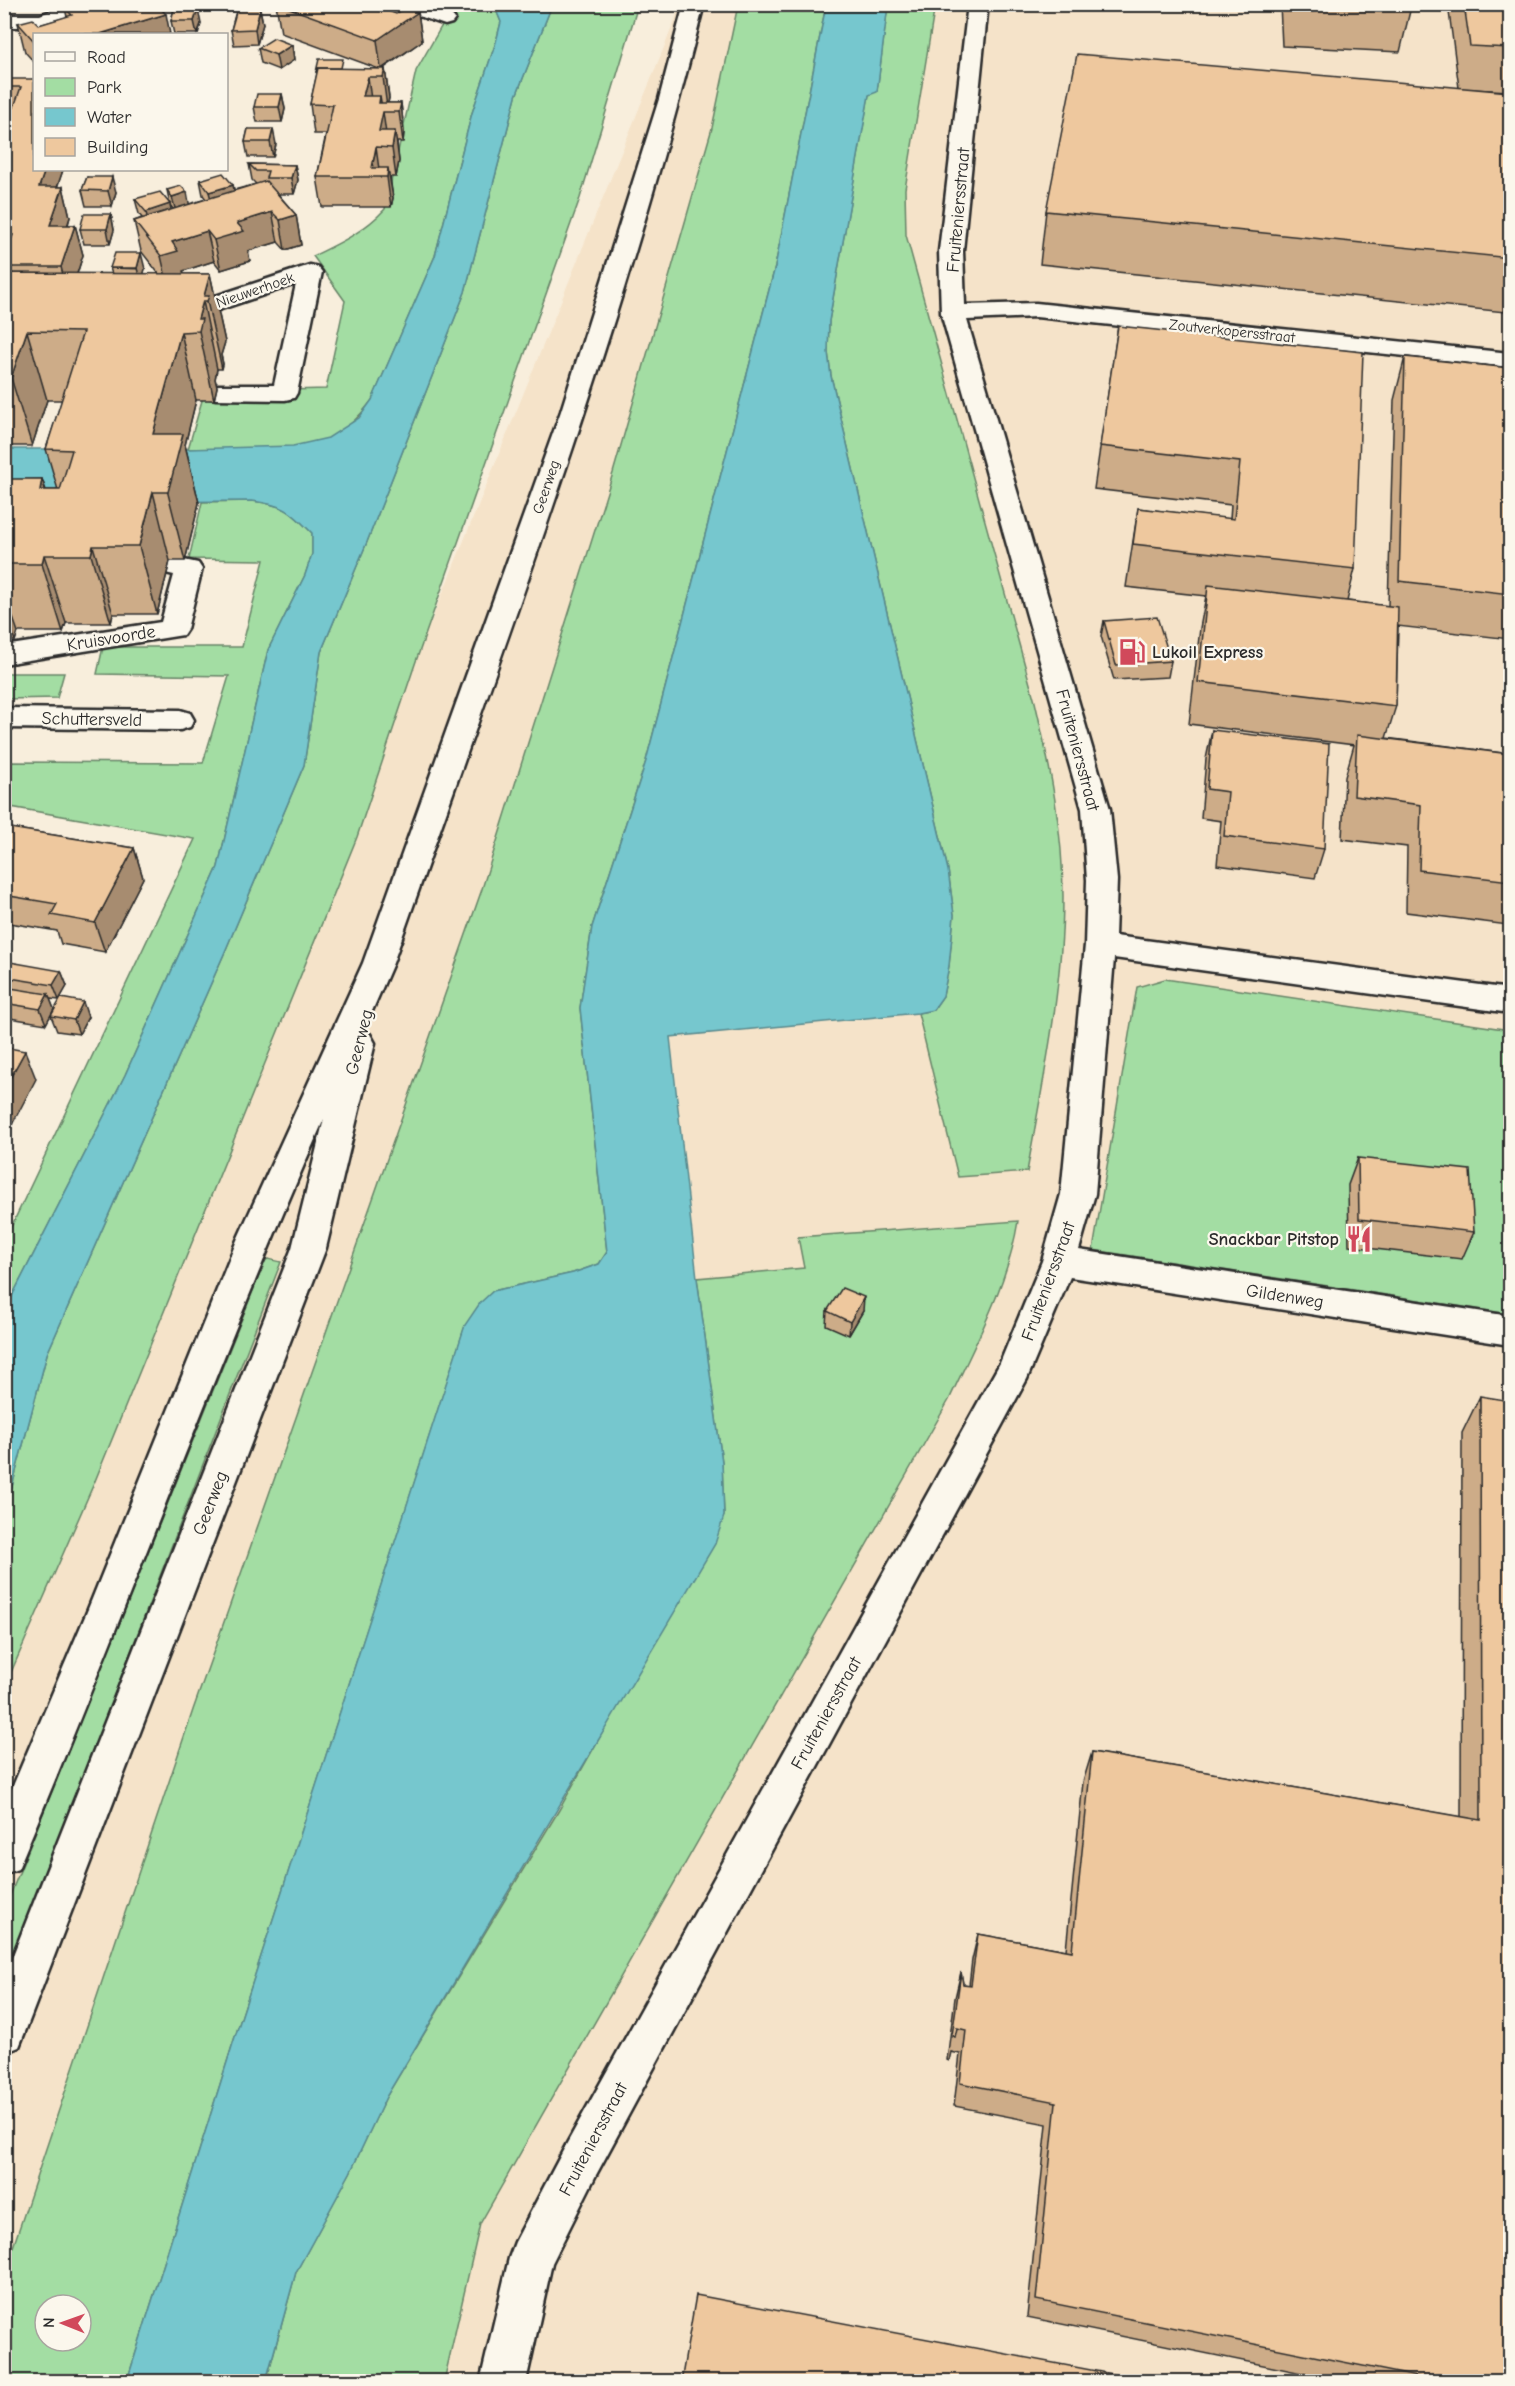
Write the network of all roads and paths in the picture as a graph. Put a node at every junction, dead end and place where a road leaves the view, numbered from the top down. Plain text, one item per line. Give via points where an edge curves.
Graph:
1 (89, 4) edge
2 (403, 4) edge
3 (694, 4) edge
4 (978, 4) edge
5 (445, 19) dead end
6 (4, 21) edge
7 (155, 312) edge
8 (953, 313) junction
9 (1510, 360) edge
10 (216, 392) dead end
11 (180, 567) dead end
12 (4, 655) edge
13 (4, 718) edge
14 (180, 720) dead end
15 (1100, 945) junction
16 (378, 963) junction
17 (1510, 1001) edge
18 (1059, 1261) junction
19 (1510, 1331) edge
20 (4, 1855) edge
21 (4, 2032) edge
22 (504, 2382) edge

1 - 6 street via 42,21
2 - 5 street
3 - 16 street, Geerweg via 670,99 573,411
4 - 8 street, Fruiteniersstraat via 951,251
7 - 10 street, Nieuwerhoek via 190,312 310,272 285,393
8 - 9 street, Zoutverkopersstraat via 1036,310
8 - 15 street, Fruiteniersstraat via 1096,809 1102,880
11 - 12 street, Kruisvoorde via 173,629
13 - 14 street, Schuttersveld
15 - 17 street
15 - 18 street, Fruiteniersstraat via 1078,1194
16 - 20 street, Geerweg via 254,1240
16 - 21 street, Geerweg via 309,1248
18 - 19 street, Gildenweg
18 - 22 street, Fruiteniersstraat via 1015,1368 531,2258

